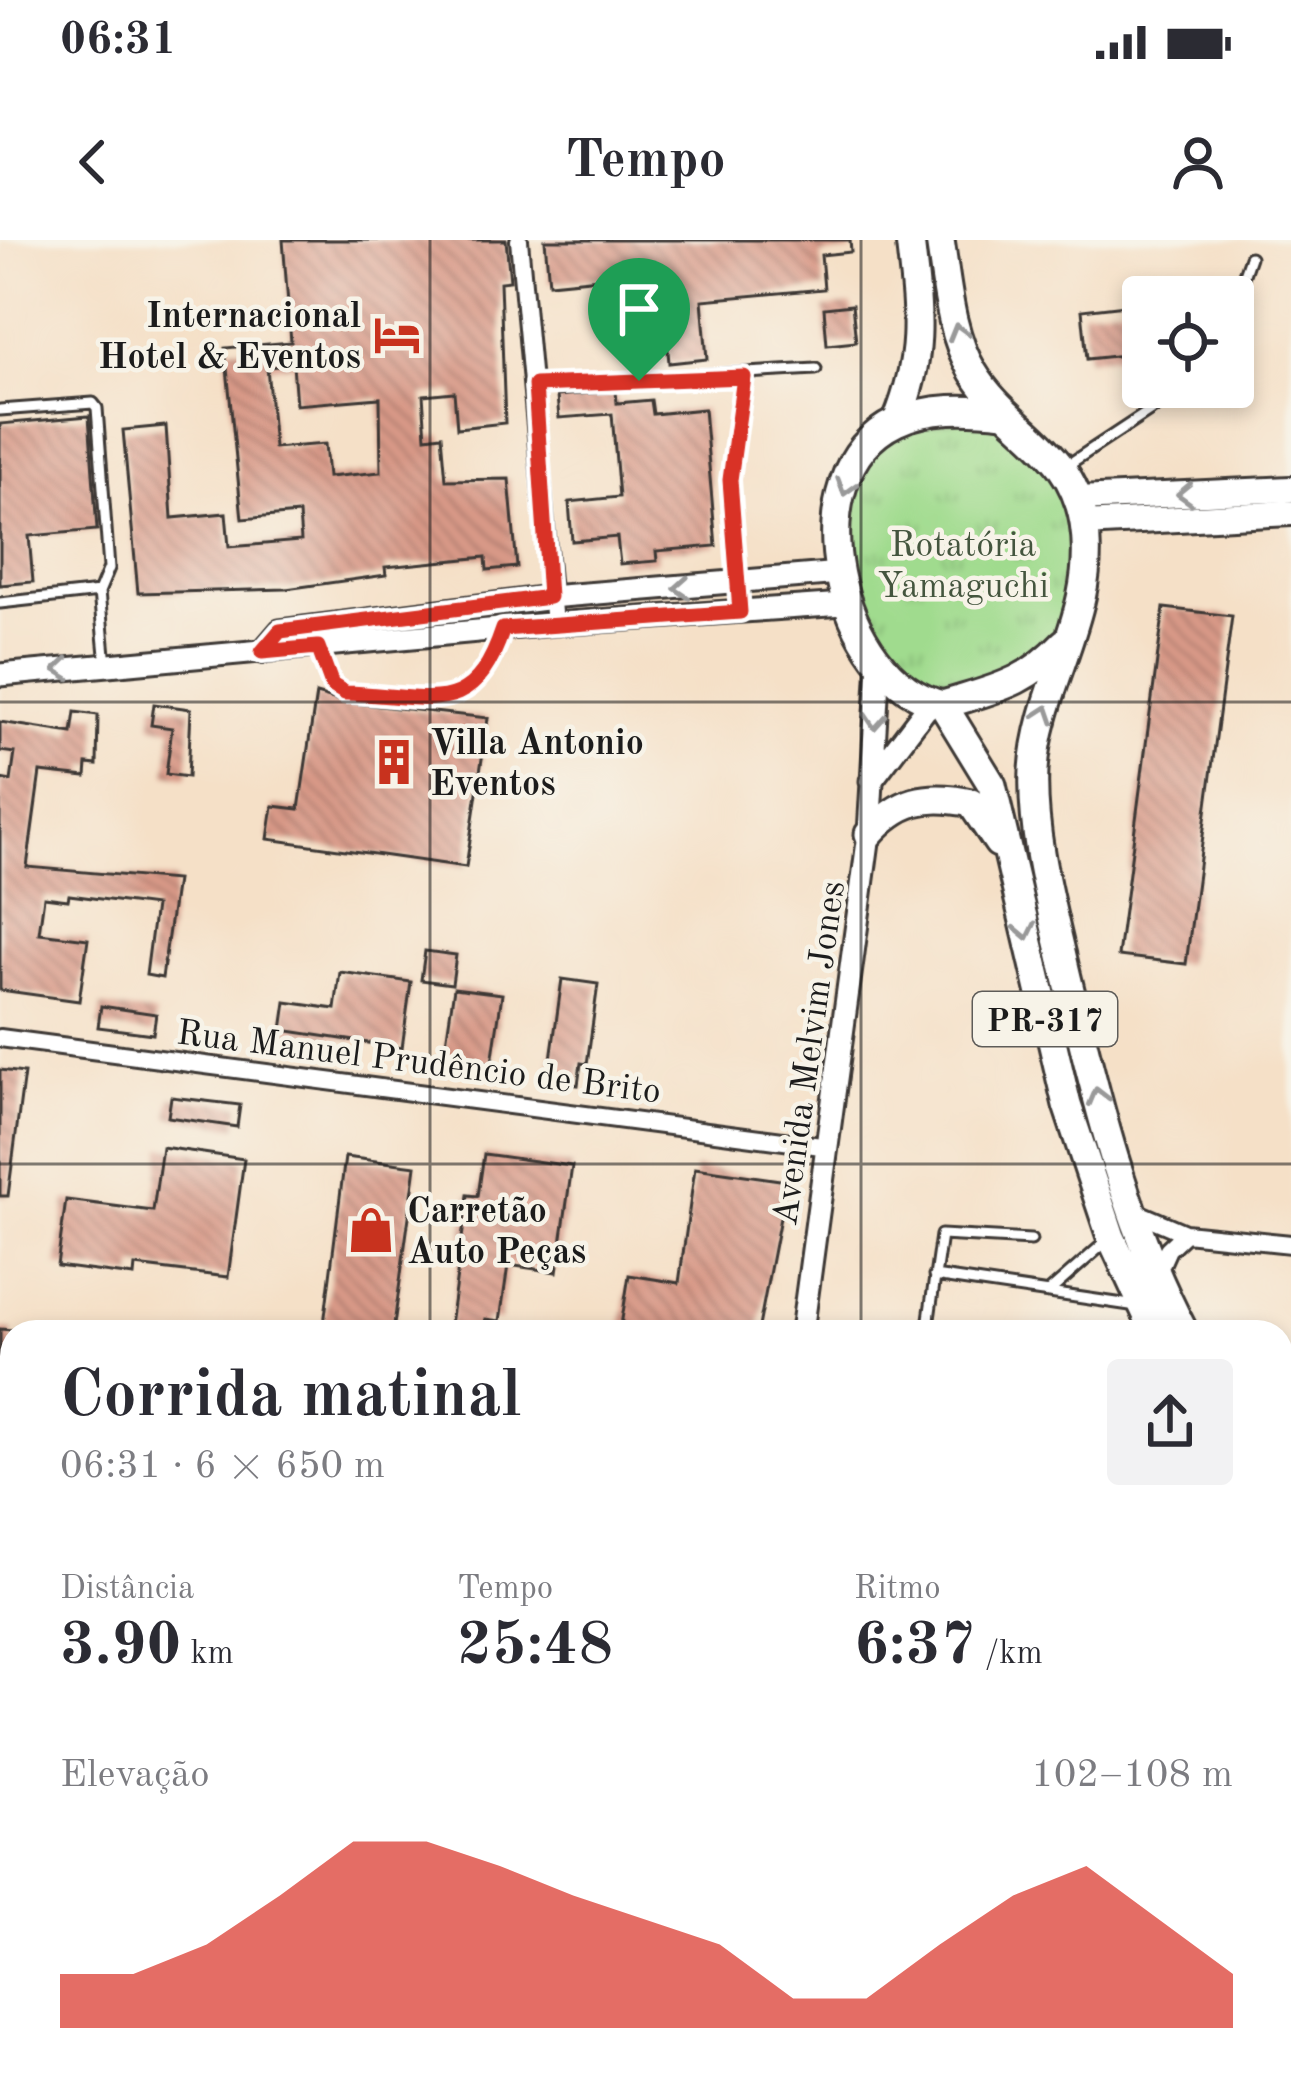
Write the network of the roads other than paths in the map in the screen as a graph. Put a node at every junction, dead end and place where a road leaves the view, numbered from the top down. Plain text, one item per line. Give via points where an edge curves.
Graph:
1 (519, 240) edge
2 (910, 240) edge
3 (940, 240) edge
4 (1250, 257) dead end
5 (1243, 276) edge
6 (816, 370) dead end
7 (744, 377) junction
8 (535, 385) junction
9 (1154, 408) edge
10 (0, 410) edge
11 (1005, 412) junction
12 (897, 421) junction
13 (1063, 468) junction
14 (1291, 489) edge
15 (1082, 512) junction
16 (1291, 514) edge
17 (840, 573) junction
18 (740, 584) junction
19 (99, 592) junction
20 (549, 597) junction
21 (0, 603) edge
22 (844, 604) junction
23 (740, 612) junction
24 (554, 624) junction
25 (503, 629) junction
26 (1073, 634) junction
27 (318, 647) junction
28 (262, 652) junction
29 (879, 661) junction
30 (106, 665) junction
31 (0, 675) edge
32 (937, 704) junction
33 (870, 782) junction
34 (869, 834) junction
35 (1015, 876) junction
36 (0, 1038) edge
37 (829, 1147) junction
38 (1128, 1209) junction
39 (1185, 1233) junction
40 (1111, 1237) junction
41 (1030, 1240) dead end
42 (1291, 1244) edge
43 (934, 1276) junction
44 (1155, 1277) junction
45 (1050, 1291) junction
46 (804, 1320) edge
47 (929, 1320) edge
48 (1149, 1320) edge
49 (1178, 1320) edge

1 - 8 street
2 - 12 highway via 920,334
11 -> 3 highway via 958,340
4 - 5 lane
6 - 7 lane
7 - 8 lane
7 - 18 lane via 730,480
8 - 20 street
9 - 13 lane
10 - 19 lane via 97,408 109,568
11 - 12 highway via 965,408
11 - 13 highway
12 -> 17 highway via 857,457 842,485
13 - 15 highway
14 -> 15 main road
15 - 16 main road
15 - 26 highway via 1086,588
17 - 18 street
17 - 22 highway
18 -> 20 street
18 - 23 lane
19 - 21 lane
19 - 30 lane
20 - 24 street
20 - 28 street via 280,631
22 - 23 street
22 - 29 highway
23 - 24 street
24 - 25 street
25 - 27 street
25 - 27 lane via 485,672 460,696 345,693 332,685
26 - 32 highway via 1040,668 1001,691
38 -> 26 highway, PR-317 via 1081,1035 1036,814 1038,734
27 - 28 street
28 - 30 street
29 - 32 highway via 903,687
29 -> 33 street, Avenida Melvim Jones
30 -> 31 street
32 - 33 street
32 - 35 highway, PR-317 via 992,785
33 - 34 street, Avenida Melvim Jones
34 - 35 highway via 894,807 916,800 971,803
34 - 37 street, Avenida Melvim Jones
35 -> 40 highway, PR-317 via 1066,1105
36 - 37 street, Rua Manuel Prudêncio de Brito
37 - 46 street, Avenida Melvim Jones
38 - 39 street
38 - 44 highway, PR-317
39 - 42 street
39 - 44 street
40 - 45 lane
40 - 48 highway, PR-317
41 - 43 lane via 946,1231
43 - 45 lane
43 - 47 lane
44 - 49 highway, PR-317
45 - 48 lane

